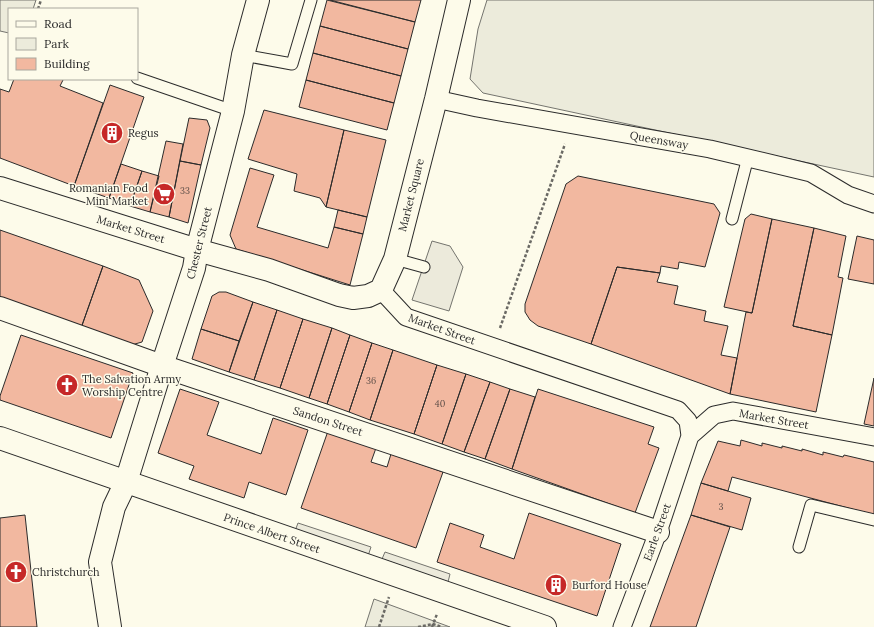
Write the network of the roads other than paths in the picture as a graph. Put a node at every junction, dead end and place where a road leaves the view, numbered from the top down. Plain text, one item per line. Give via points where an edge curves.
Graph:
1 (258, 0) edge
2 (311, 0) edge
3 (459, 0) edge
4 (243, 54) junction
5 (138, 78) edge
6 (436, 99) junction
7 (233, 111) junction
8 (748, 158) junction
9 (0, 188) edge
10 (874, 204) edge
11 (732, 219) dead end
12 (197, 250) junction
13 (395, 260) junction
14 (424, 267) dead end
15 (381, 290) junction
16 (0, 308) edge
17 (162, 366) junction
18 (690, 436) junction
19 (874, 437) edge
20 (0, 438) edge
21 (126, 482) junction
22 (874, 520) edge
23 (658, 532) junction
24 (798, 547) dead end
25 (110, 627) edge
26 (545, 627) edge
27 (622, 627) edge

1 - 4 street, Chester Street
2 - 4 lane via 292,64
3 - 6 street, Market Square
4 - 7 street, Chester Street
5 - 7 lane
6 - 8 street, Queensway
6 - 13 street, Market Square
7 - 12 street, Chester Street
8 - 10 street, Queensway via 811,174 848,195
8 - 11 lane
9 - 12 street, Market Street
12 - 15 street, Market Street via 269,270 353,298 368,296
12 - 17 street, Chester Street via 194,268
13 - 14 lane
13 - 15 street, Market Square
15 - 18 street, Market Street via 406,317 678,410 688,421
16 - 17 street, Sandon Street
17 - 21 street, Chester Street
17 - 23 street, Sandon Street
18 - 19 street, Market Street via 714,415 733,411
18 - 23 street, Earle Street
20 - 21 street, Prince Albert Street
21 - 25 street, Chester Street via 114,507 100,562
21 - 26 street, Prince Albert Street
22 - 24 lane via 811,505
23 - 27 street, Earle Street

